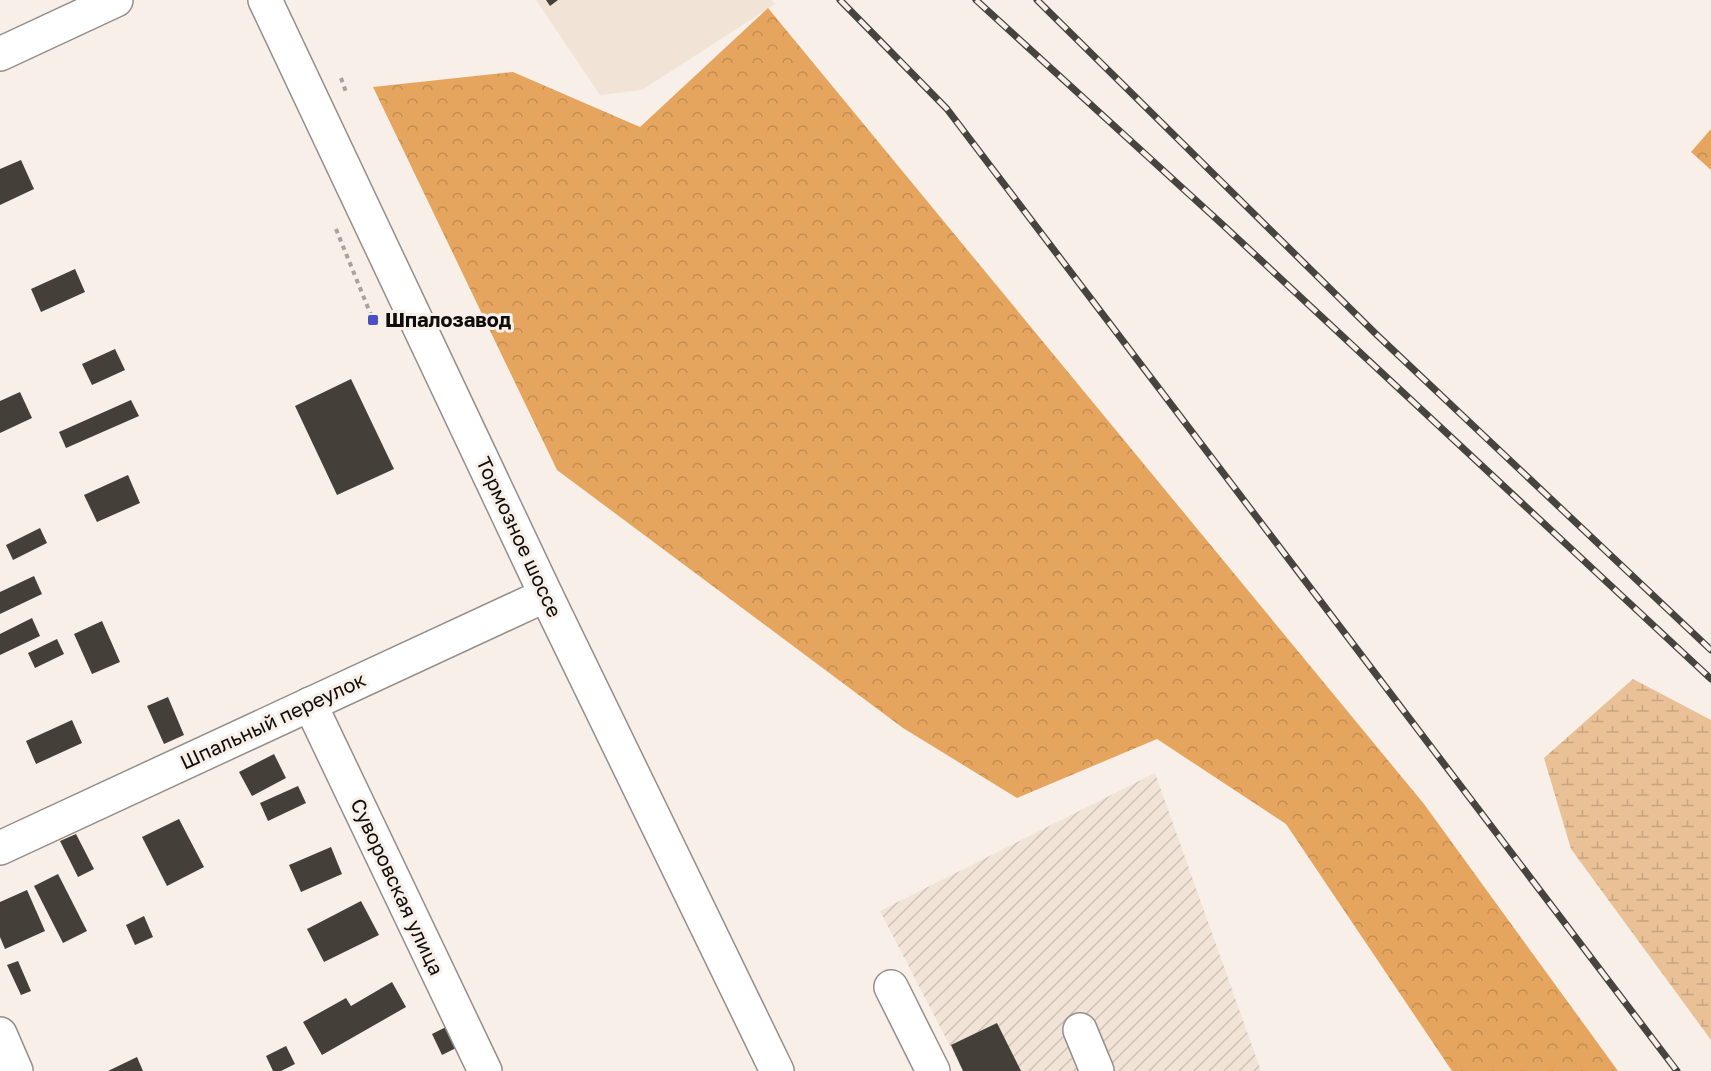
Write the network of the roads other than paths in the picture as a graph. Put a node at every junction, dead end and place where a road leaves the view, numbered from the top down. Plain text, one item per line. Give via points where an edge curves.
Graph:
1 (116, 0) edge
2 (265, 0) edge
3 (0, 54) edge
4 (546, 596) junction
5 (310, 704) junction
6 (0, 848) edge
7 (891, 987) dead end
8 (1080, 1030) dead end
9 (0, 1034) edge
10 (16, 1071) edge
11 (485, 1071) edge
12 (777, 1071) edge
13 (933, 1071) edge
14 (1097, 1071) edge

1 - 3 street
2 - 4 street, Тормозное шоссе
4 - 5 street, Шпальный переулок
4 - 12 street, Тормозное шоссе
5 - 6 street, Шпальный переулок
5 - 11 street, Суворовская улица
7 - 13 street
8 - 14 street
9 - 10 street

